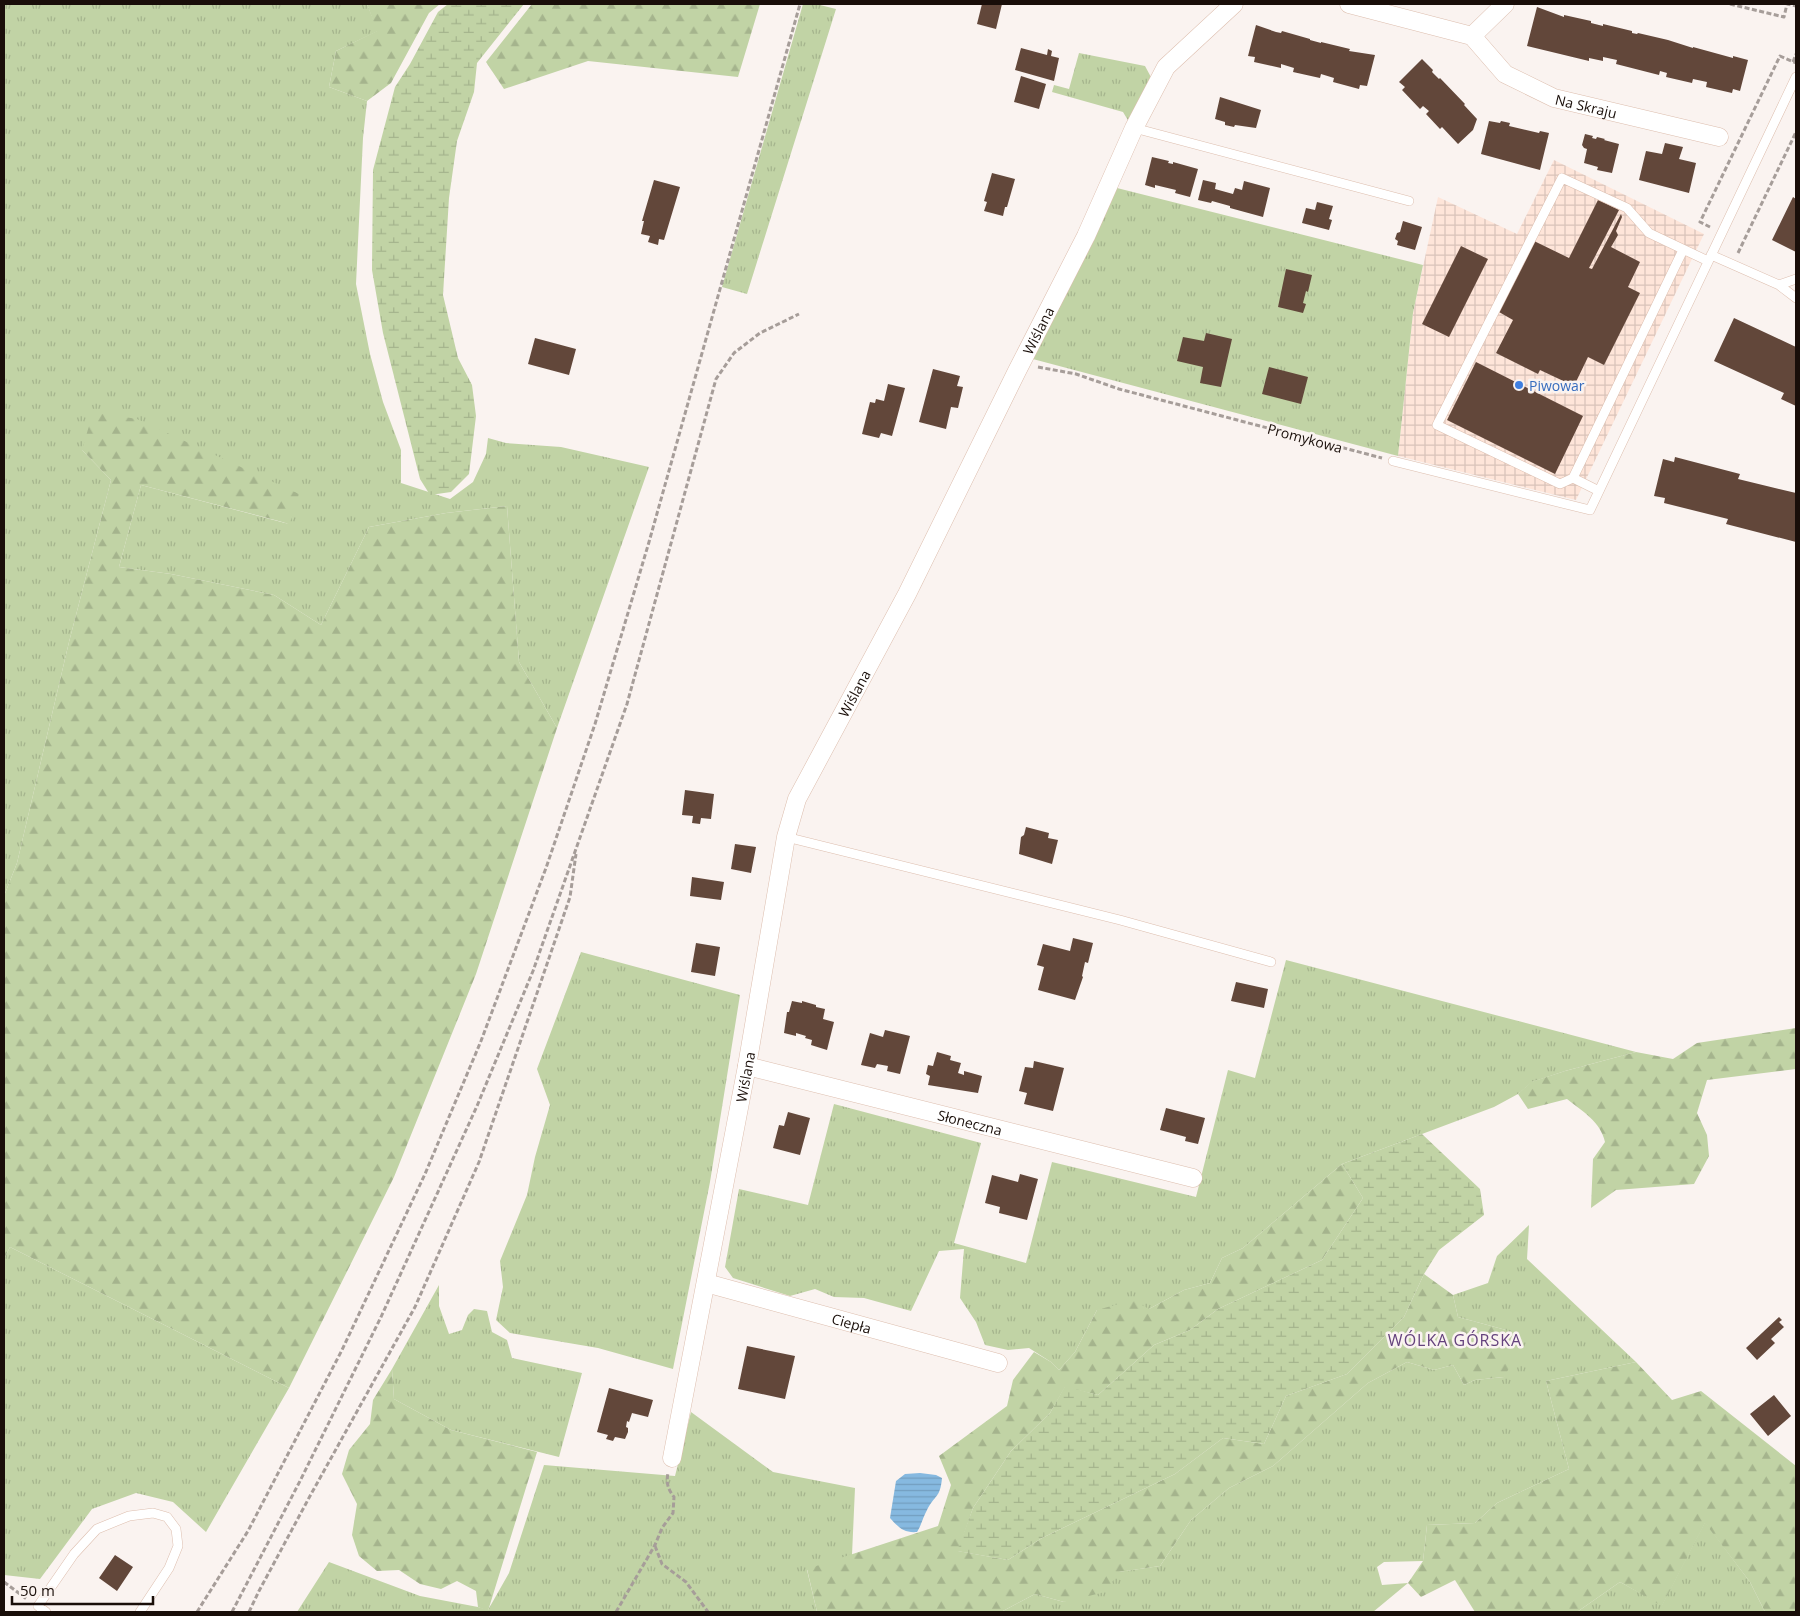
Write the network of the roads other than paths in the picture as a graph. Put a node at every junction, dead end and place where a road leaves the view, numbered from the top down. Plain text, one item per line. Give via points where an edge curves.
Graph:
1 (1234, 4) edge
2 (1349, 4) edge
3 (1505, 4) edge
4 (1472, 36) junction
5 (1796, 77) edge
6 (1134, 128) junction
7 (1719, 137) dead end
8 (1408, 202) dead end
9 (1683, 250) junction
10 (1709, 258) junction
11 (1796, 279) edge
12 (1779, 285) junction
13 (1796, 298) edge
14 (1393, 461) road end
15 (1573, 478) junction
16 (1599, 491) junction
17 (786, 838) junction
18 (1271, 962) dead end
19 (747, 1066) junction
20 (1193, 1178) dead end
21 (706, 1283) junction
22 (998, 1363) dead end
23 (672, 1458) road end
24 (46, 1612) edge
25 (140, 1612) edge

1 - 6 street, Wiślana via 1166,67
2 - 4 street
3 - 4 street
4 - 7 street, Na Skraju via 1505,74 1554,98
5 - 10 lane
6 - 8 lane
6 - 17 street, Wiślana via 1086,236 907,594 797,799
9 - 10 lane
9 - 15 lane
9 - 15 lane via 1649,233 1627,208 1562,178 1436,425 1560,484
10 - 12 lane
10 - 16 lane
11 - 12 lane
12 - 13 lane
14 - 16 lane via 1590,510
15 - 16 lane
17 - 18 lane via 1120,920
17 - 19 street, Wiślana
19 - 20 street, Słoneczna
19 - 21 street, Wiślana
21 - 22 street, Ciepła
21 - 23 street, Wiślana
24 - 25 lane via 38,1606 74,1554 96,1529 129,1516 153,1513 166,1517 176,1529 178,1546 170,1568

